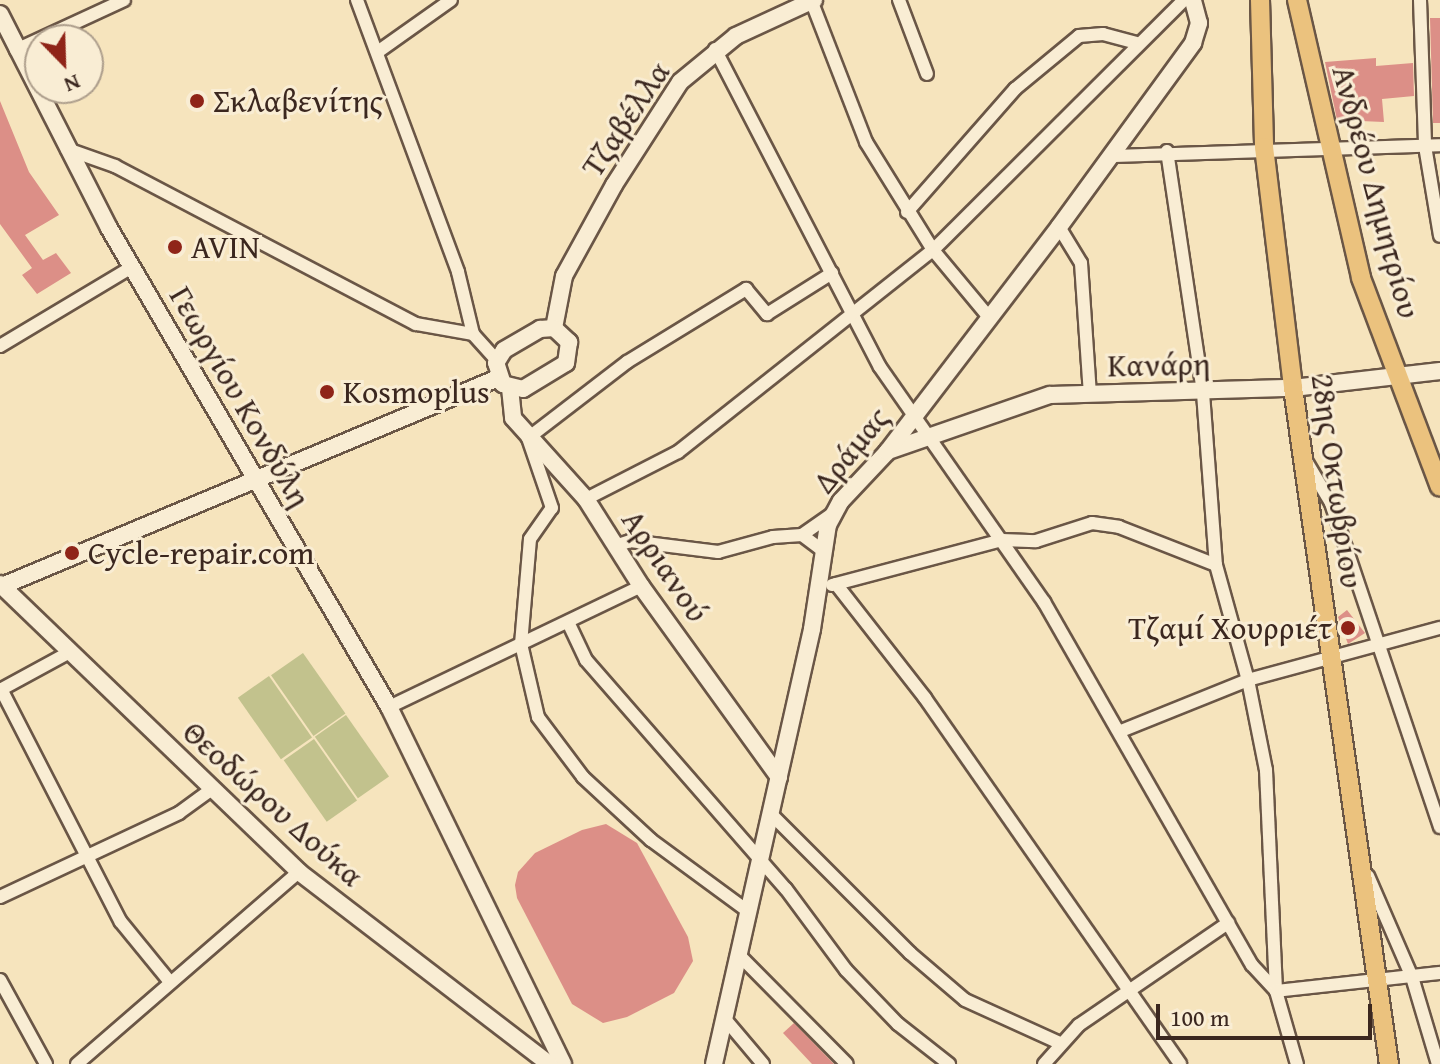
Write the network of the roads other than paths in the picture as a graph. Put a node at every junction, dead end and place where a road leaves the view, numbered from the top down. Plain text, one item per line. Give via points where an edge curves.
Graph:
1 (124, 0) edge
2 (357, 0) edge
3 (451, 0) edge
4 (812, 0) edge
5 (899, 0) edge
6 (1184, 0) edge
7 (1193, 0) edge
8 (1260, 0) edge
9 (1297, 0) edge
10 (1420, 0) edge
11 (0, 14) edge
12 (1136, 43) junction
13 (715, 49) junction
14 (16, 50) junction
15 (379, 51) junction
16 (927, 74) dead end
17 (1440, 145) edge
18 (1330, 146) junction
19 (1425, 146) junction
20 (1264, 147) junction
21 (66, 148) junction
22 (1167, 151) junction
23 (1113, 156) junction
24 (907, 212) junction
25 (1059, 227) junction
26 (1440, 236) edge
27 (933, 250) junction
28 (132, 267) junction
29 (832, 273) junction
30 (853, 315) junction
31 (988, 316) junction
32 (554, 328) junction
33 (473, 334) junction
34 (0, 346) edge
35 (1440, 371) edge
36 (502, 376) junction
37 (1397, 376) junction
38 (1293, 388) junction
39 (1203, 393) junction
40 (1090, 394) junction
41 (914, 417) junction
42 (928, 437) junction
43 (528, 438) junction
44 (887, 452) junction
45 (1303, 454) junction
46 (255, 480) junction
47 (1440, 487) edge
48 (586, 499) junction
49 (833, 513) junction
50 (802, 535) junction
51 (1002, 540) junction
52 (618, 545) junction
53 (822, 550) junction
54 (1216, 565) junction
55 (836, 584) junction
56 (1, 586) edge
57 (641, 586) junction
58 (817, 589) junction
59 (568, 622) junction
60 (1440, 628) edge
61 (521, 644) junction
62 (1376, 646) junction
63 (70, 652) junction
64 (1331, 658) junction
65 (1248, 680) junction
66 (0, 689) edge
67 (389, 707) junction
68 (1121, 731) junction
69 (779, 777) junction
70 (212, 789) junction
71 (771, 814) junction
72 (1440, 827) edge
73 (86, 857) junction
74 (761, 861) junction
75 (1362, 863) junction
76 (299, 872) junction
77 (0, 897) edge
78 (749, 912) junction
79 (1228, 923) junction
80 (739, 955) junction
81 (1440, 973) edge
82 (1412, 977) junction
83 (0, 980) edge
84 (1378, 981) junction
85 (170, 982) junction
86 (1276, 991) junction
87 (1126, 992) junction
88 (725, 1019) junction
89 (1060, 1043) junction
90 (528, 1057) edge
91 (46, 1064) edge
92 (77, 1064) edge
93 (549, 1064) edge
94 (563, 1064) edge
95 (714, 1064) edge
96 (763, 1064) edge
97 (847, 1064) edge
98 (949, 1064) edge
99 (1044, 1064) edge
100 (1180, 1064) edge
101 (1297, 1064) edge
102 (1389, 1064) edge
103 (1438, 1064) edge

1 - 14 street
2 - 15 street
3 - 15 street
4 - 13 street, Τζαβέλλα
4 - 24 street via 866,142
5 - 16 street
6 - 12 street
7 - 23 street, Δράμας via 1199,23 1193,43
8 - 20 main road, 28ης Οκτωβρίου
9 - 18 main road, Ανδρέου Δημητρίου
10 - 19 street
11 - 14 street, Γεωργίου Κονδύλη
12 - 24 street via 1103,34 1079,36 1015,89
12 - 27 street
13 - 29 street
13 - 32 street, Τζαβέλλα via 665,101 614,185 564,276
14 - 21 street, Γεωργίου Κονδύλη
15 - 33 street via 458,272
17 - 19 street
18 - 19 street
18 - 20 street
18 - 37 main road, Ανδρέου Δημητρίου via 1361,278
19 - 26 street
20 - 22 street
20 - 38 main road, 28ης Οκτωβρίου
21 - 28 street, Γεωργίου Κονδύλη
21 - 33 street via 115,166 416,324
22 - 23 street
22 - 39 street
23 - 25 street, Δράμας
24 - 27 street
25 - 31 street, Δράμας
25 - 40 street via 1081,263
27 - 30 street
27 - 31 street
28 - 34 street
28 - 46 street, Γεωργίου Κονδύλη
29 - 30 street
29 - 43 street via 767,314 746,289 627,362
30 - 41 street
30 - 48 street via 678,452
31 - 41 street, Δράμας
32 - 36 street via 540,329 504,350
32 - 36 street via 569,342 566,363 532,386
33 - 36 street
35 - 37 street, Κανάρη
36 - 43 street, Αρριανού via 513,418
36 - 46 street
37 - 38 street, Κανάρη
37 - 47 main road, Ανδρέου Δημητρίου
38 - 39 street, Κανάρη
38 - 45 main road, 28ης Οκτωβρίου
39 - 40 street, Κανάρη
39 - 54 street
40 - 42 street, Κανάρη via 1050,395
41 - 42 street
41 - 44 street, Δράμας
42 - 44 street, Κανάρη
42 - 51 street
43 - 48 street, Αρριανού
43 - 61 street via 552,508 530,539
44 - 49 street, Δράμας
45 - 62 street via 1331,503
45 - 64 main road, 28ης Οκτωβρίου
46 - 56 street
46 - 67 street, Γεωργίου Κονδύλη
48 - 52 street, Αρριανού
49 - 50 street
49 - 53 street, Δράμας
50 - 52 street via 718,552 630,541
50 - 53 street
51 - 54 street via 1036,541 1092,523 1119,527
51 - 55 street
51 - 68 street
52 - 57 street, Αρριανού
53 - 58 street, Δράμας
54 - 65 street
55 - 58 street
55 - 87 street via 925,698
56 - 63 street, Θεοδώρου Δούκα
57 - 59 street
57 - 69 street, Αρριανού
58 - 69 street, Δράμας
59 - 61 street
59 - 74 street via 586,660
60 - 62 street
61 - 67 street
61 - 78 street via 538,717 583,777 671,855
62 - 64 street
62 - 72 street
63 - 66 street
63 - 70 street, Θεοδώρου Δούκα
64 - 65 street
64 - 75 main road, 28ης Οκτωβρίου
65 - 68 street
65 - 86 street via 1266,770
66 - 73 street
67 - 94 street, Γεωργίου Κονδύλη
68 - 79 street
69 - 71 street, Δράμας
70 - 73 street via 179,813
70 - 76 street, Θεοδώρου Δούκα
71 - 74 street, Δράμας
71 - 89 street via 965,1000
73 - 77 street
73 - 85 street via 121,922
74 - 78 street, Δράμας
74 - 98 street via 846,970 898,1024
75 - 82 street
75 - 84 main road, 28ης Οκτωβρίου
76 - 85 street
76 - 90 street, Θεοδώρου Δούκα
78 - 80 street, Δράμας
79 - 86 street via 1252,965
79 - 87 street
80 - 88 street, Δράμας
80 - 97 street
81 - 82 street
82 - 84 street
82 - 103 street
83 - 91 street
84 - 86 street
84 - 102 main road, 28ης Οκτωβρίου
85 - 92 street
86 - 101 street
87 - 89 street
87 - 100 street
88 - 95 street, Δράμας
88 - 96 street
89 - 99 street
90 - 93 street, Θεοδώρου Δούκα

